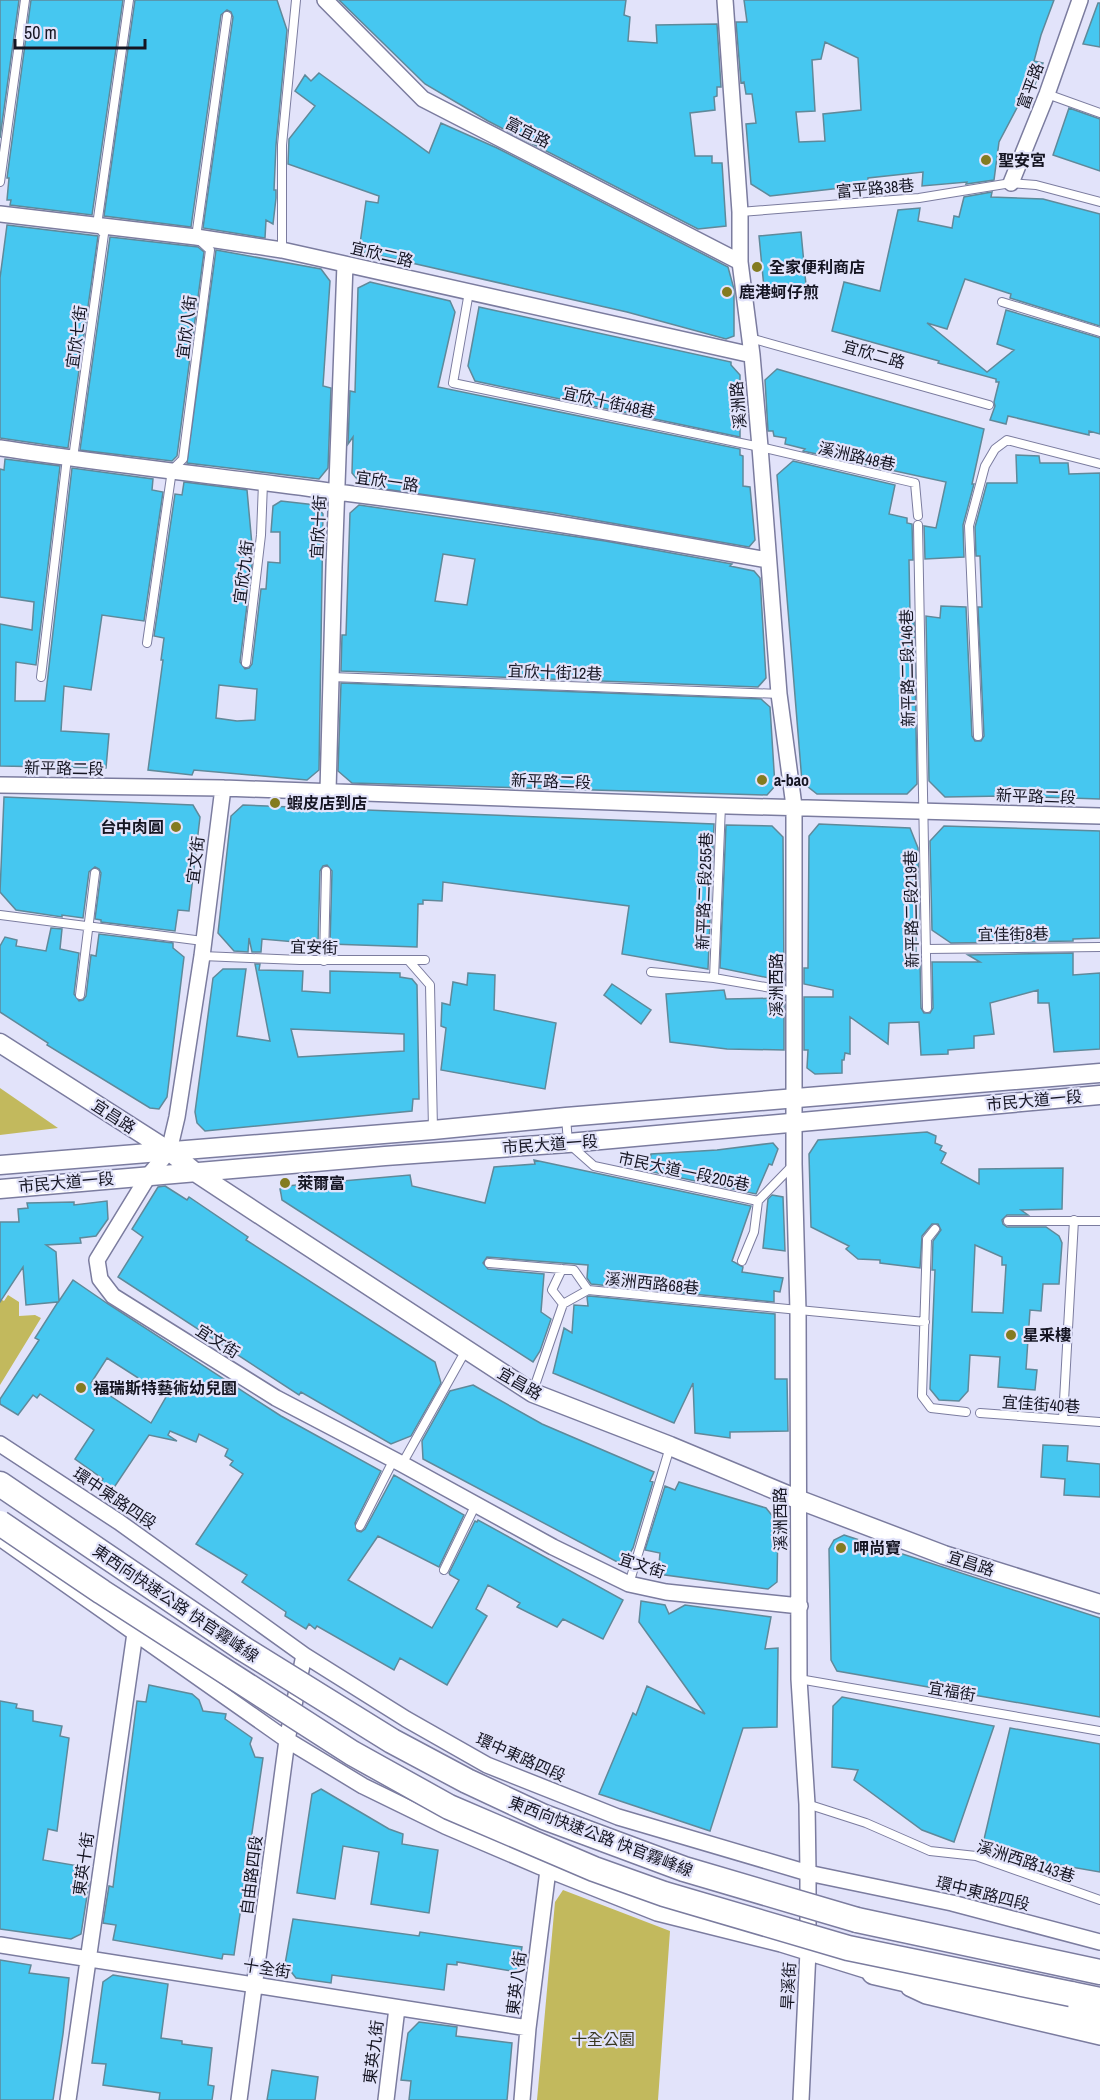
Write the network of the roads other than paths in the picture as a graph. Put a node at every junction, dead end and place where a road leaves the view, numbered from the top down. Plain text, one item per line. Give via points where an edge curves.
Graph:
1 (25, 0) edge
2 (129, 0) edge
3 (296, 0) edge
4 (325, 0) edge
5 (725, 0) edge
6 (1080, 0) edge
7 (227, 16) dead end
8 (1047, 94) junction
9 (1100, 113) edge
10 (0, 182) edge
11 (1011, 183) junction
12 (1100, 202) edge
13 (740, 212) junction
14 (0, 214) edge
15 (97, 225) junction
16 (196, 237) junction
17 (282, 249) junction
18 (740, 262) junction
19 (345, 264) junction
20 (469, 292) junction
21 (1002, 302) dead end
22 (1100, 332) edge
23 (749, 338) junction
24 (752, 355) junction
25 (989, 405) dead end
26 (760, 447) junction
27 (0, 448) edge
28 (68, 458) junction
29 (1100, 464) edge
30 (172, 470) junction
31 (263, 483) junction
32 (338, 492) junction
33 (918, 516) dead end
34 (918, 525) dead end
35 (767, 560) junction
36 (147, 643) dead end
37 (246, 663) dead end
38 (41, 677) dead end
39 (331, 678) junction
40 (779, 694) junction
41 (978, 736) dead end
42 (0, 785) edge
43 (223, 788) junction
44 (328, 791) junction
45 (721, 806) junction
46 (794, 806) junction
47 (922, 810) junction
48 (1100, 816) edge
49 (326, 871) dead end
50 (95, 873) dead end
51 (0, 915) edge
52 (88, 926) junction
53 (1100, 947) edge
54 (202, 949) junction
55 (926, 949) junction
56 (426, 960) dead end
57 (324, 961) junction
58 (409, 961) junction
59 (651, 972) dead end
60 (714, 978) junction
61 (794, 992) junction
62 (80, 995) dead end
63 (927, 1008) dead end
64 (0, 1043) edge
65 (1100, 1073) edge
66 (1100, 1095) edge
67 (794, 1099) junction
68 (566, 1117) junction
69 (794, 1123) junction
70 (433, 1130) junction
71 (568, 1143) junction
72 (169, 1151) junction
73 (794, 1164) junction
74 (0, 1165) edge
75 (195, 1172) junction
76 (149, 1175) junction
77 (0, 1189) edge
78 (758, 1201) junction
79 (1074, 1220) junction
80 (1008, 1221) dead end
81 (1100, 1221) edge
82 (934, 1229) dead end
83 (742, 1261) dead end
84 (489, 1263) dead end
85 (562, 1269) junction
86 (588, 1290) junction
87 (563, 1304) junction
88 (798, 1311) junction
89 (925, 1322) junction
90 (466, 1350) junction
91 (533, 1393) junction
92 (966, 1412) dead end
93 (980, 1413) dead end
94 (1063, 1419) junction
95 (1100, 1422) edge
96 (0, 1444) edge
97 (670, 1446) junction
98 (398, 1462) junction
99 (0, 1484) edge
100 (797, 1499) junction
101 (476, 1504) junction
102 (0, 1523) edge
103 (360, 1526) dead end
104 (0, 1538) edge
105 (444, 1570) dead end
106 (629, 1584) junction
107 (1100, 1604) edge
108 (800, 1606) junction
109 (135, 1633) junction
110 (304, 1655) junction
111 (799, 1679) junction
112 (1100, 1731) edge
113 (287, 1740) junction
114 (807, 1804) junction
115 (548, 1870) junction
116 (808, 1873) junction
117 (1100, 1900) edge
118 (1100, 1942) edge
119 (0, 1944) edge
120 (808, 1952) junction
121 (88, 1958) junction
122 (874, 1972) junction
123 (1100, 1972) edge
124 (255, 1984) junction
125 (1100, 2000) edge
126 (397, 2008) junction
127 (1100, 2010) edge
128 (1100, 2024) edge
129 (528, 2028) junction
130 (1100, 2037) edge
131 (68, 2100) edge
132 (239, 2100) edge
133 (386, 2100) edge
134 (522, 2100) edge
135 (801, 2100) edge

1 - 10 lane
2 - 15 lane, 宜欣七街
3 - 17 lane via 282,145
4 - 18 street, 富宜路 via 423,99
5 - 13 street, 溪洲路
6 - 8 street, 富平路
7 - 16 lane
8 - 9 lane
8 - 11 street, 富平路
11 - 12 lane, 富平路38巷 via 1036,185
11 - 13 lane, 富平路38巷 via 919,198
13 - 18 street, 溪洲路
14 - 15 street, 宜欣二路
15 - 16 street, 宜欣二路
15 - 28 lane, 宜欣七街 via 104,234 74,451
16 - 17 street, 宜欣二路
16 - 30 lane, 宜欣八街 via 210,250 183,459
17 - 19 street, 宜欣二路
18 - 23 street, 溪洲路
19 - 20 street, 宜欣二路
19 - 32 street, 宜欣十街
20 - 24 street, 宜欣二路
20 - 26 lane, 宜欣十街48巷 via 453,383
21 - 22 lane
23 - 24 street, 溪洲路
23 - 25 lane, 宜欣二路
24 - 26 street, 溪洲路
26 - 33 lane, 溪洲路48巷 via 915,483
26 - 35 street, 溪洲路
27 - 28 street, 宜欣一路
28 - 30 street, 宜欣一路
28 - 38 lane, 宜欣七街
29 - 41 lane via 1008,440 995,449 985,466 969,526
30 - 31 street, 宜欣一路
30 - 36 lane, 宜欣八街
31 - 32 street, 宜欣一路
31 - 37 lane, 宜欣九街
32 - 35 street, 宜欣一路 via 635,536
32 - 39 street, 宜欣十街
34 - 47 lane, 新平路二段146巷
35 - 40 street, 溪洲路
39 - 40 lane, 宜欣十街12巷
39 - 44 street, 宜欣十街
40 - 46 street, 溪洲路
42 - 43 street, 新平路二段
43 - 44 street, 新平路二段
43 - 54 street, 宜文街
44 - 45 street, 新平路二段
45 - 46 street, 新平路二段
45 - 60 lane, 新平路二段255巷
46 - 47 street, 新平路二段
46 - 61 street, 溪洲西路
47 - 48 street, 新平路二段
47 - 55 lane, 新平路二段219巷
49 - 57 lane
50 - 52 lane
51 - 52 lane, 宜安街
52 - 54 lane, 宜安街
52 - 62 lane
53 - 55 lane, 宜佳街8巷
54 - 57 lane, 宜安街
54 - 72 street, 宜文街
55 - 63 lane, 新平路二段219巷
56 - 58 lane, 宜安街
57 - 58 lane, 宜安街
58 - 70 lane via 430,985
59 - 60 lane
60 - 61 lane
61 - 67 street, 溪洲西路
64 - 72 street, 宜昌路
65 - 67 street, 市民大道一段
66 - 69 street, 市民大道一段
67 - 68 street, 市民大道一段
67 - 69 street, 溪洲西路
68 - 70 street, 市民大道一段
68 - 71 lane
69 - 71 street, 市民大道一段
69 - 73 street, 溪洲西路
70 - 72 street, 市民大道一段
71 - 75 street, 市民大道一段
71 - 78 lane, 市民大道一段205巷 via 594,1166
72 - 74 street, 市民大道一段
72 - 75 street, 宜昌路
72 - 76 street, 宜文街
73 - 78 lane
73 - 88 street, 溪洲西路
75 - 76 street, 市民大道一段
75 - 90 street, 宜昌路
76 - 77 street, 市民大道一段
76 - 98 street, 宜文街 via 97,1260 100,1279 113,1296 276,1398
78 - 83 lane via 754,1232
79 - 80 lane
79 - 81 lane
79 - 94 lane
82 - 89 lane via 927,1239
84 - 85 lane
85 - 86 lane via 574,1270
85 - 87 lane via 552,1290
86 - 87 lane, 溪洲西路68巷
86 - 88 lane, 溪洲西路68巷
87 - 91 lane
88 - 89 lane, 溪洲西路68巷
88 - 100 street, 溪洲西路
89 - 92 lane via 921,1396 931,1407
90 - 91 street, 宜昌路
90 - 98 lane
91 - 97 street, 宜昌路
93 - 94 lane, 宜佳街40巷
94 - 95 lane, 宜佳街40巷
96 - 110 street, 環中東路四段 via 119,1522
97 - 100 street, 宜昌路
97 - 106 lane
98 - 101 street, 宜文街
98 - 103 lane
99 - 123 highway, 東西向快速公路 快官霧峰線, bridge via 242,1648 392,1741 544,1817 684,1869 857,1920
100 - 107 street, 宜昌路 via 944,1554
100 - 108 street, 溪洲西路
101 - 105 lane
101 - 106 street, 宜文街
102 - 125 highway, 東西向快速公路 快官霧峰線, bridge via 352,1753 449,1807 594,1869 848,1948
104 - 109 street
106 - 108 street, 宜文街 via 666,1592
108 - 111 street, 溪洲西路
109 - 113 street
109 - 121 street, 東英十街
110 - 113 street, 自由路四段
110 - 116 street, 環中東路四段 via 487,1765 618,1817
111 - 112 lane, 宜福街
111 - 114 street, 溪洲西路
113 - 115 street via 363,1786
113 - 124 street, 自由路四段
114 - 116 street, 溪洲西路
114 - 117 lane, 溪洲西路143巷 via 866,1823 930,1851 976,1856
115 - 120 street via 657,1913
115 - 129 street, 東英八街
116 - 118 street, 環中東路四段 via 952,1903
116 - 120 street, 旱溪街
119 - 121 street, 十全街
120 - 122 street
120 - 135 street, 旱溪街
121 - 124 street, 十全街
121 - 131 street, 東英十街
122 - 127 street via 942,1976
122 - 128 highway
122 - 130 street via 926,1996
124 - 126 street, 十全街
124 - 132 street, 自由路四段
126 - 129 street, 十全街
126 - 133 street, 東英九街
129 - 134 street, 東英八街

